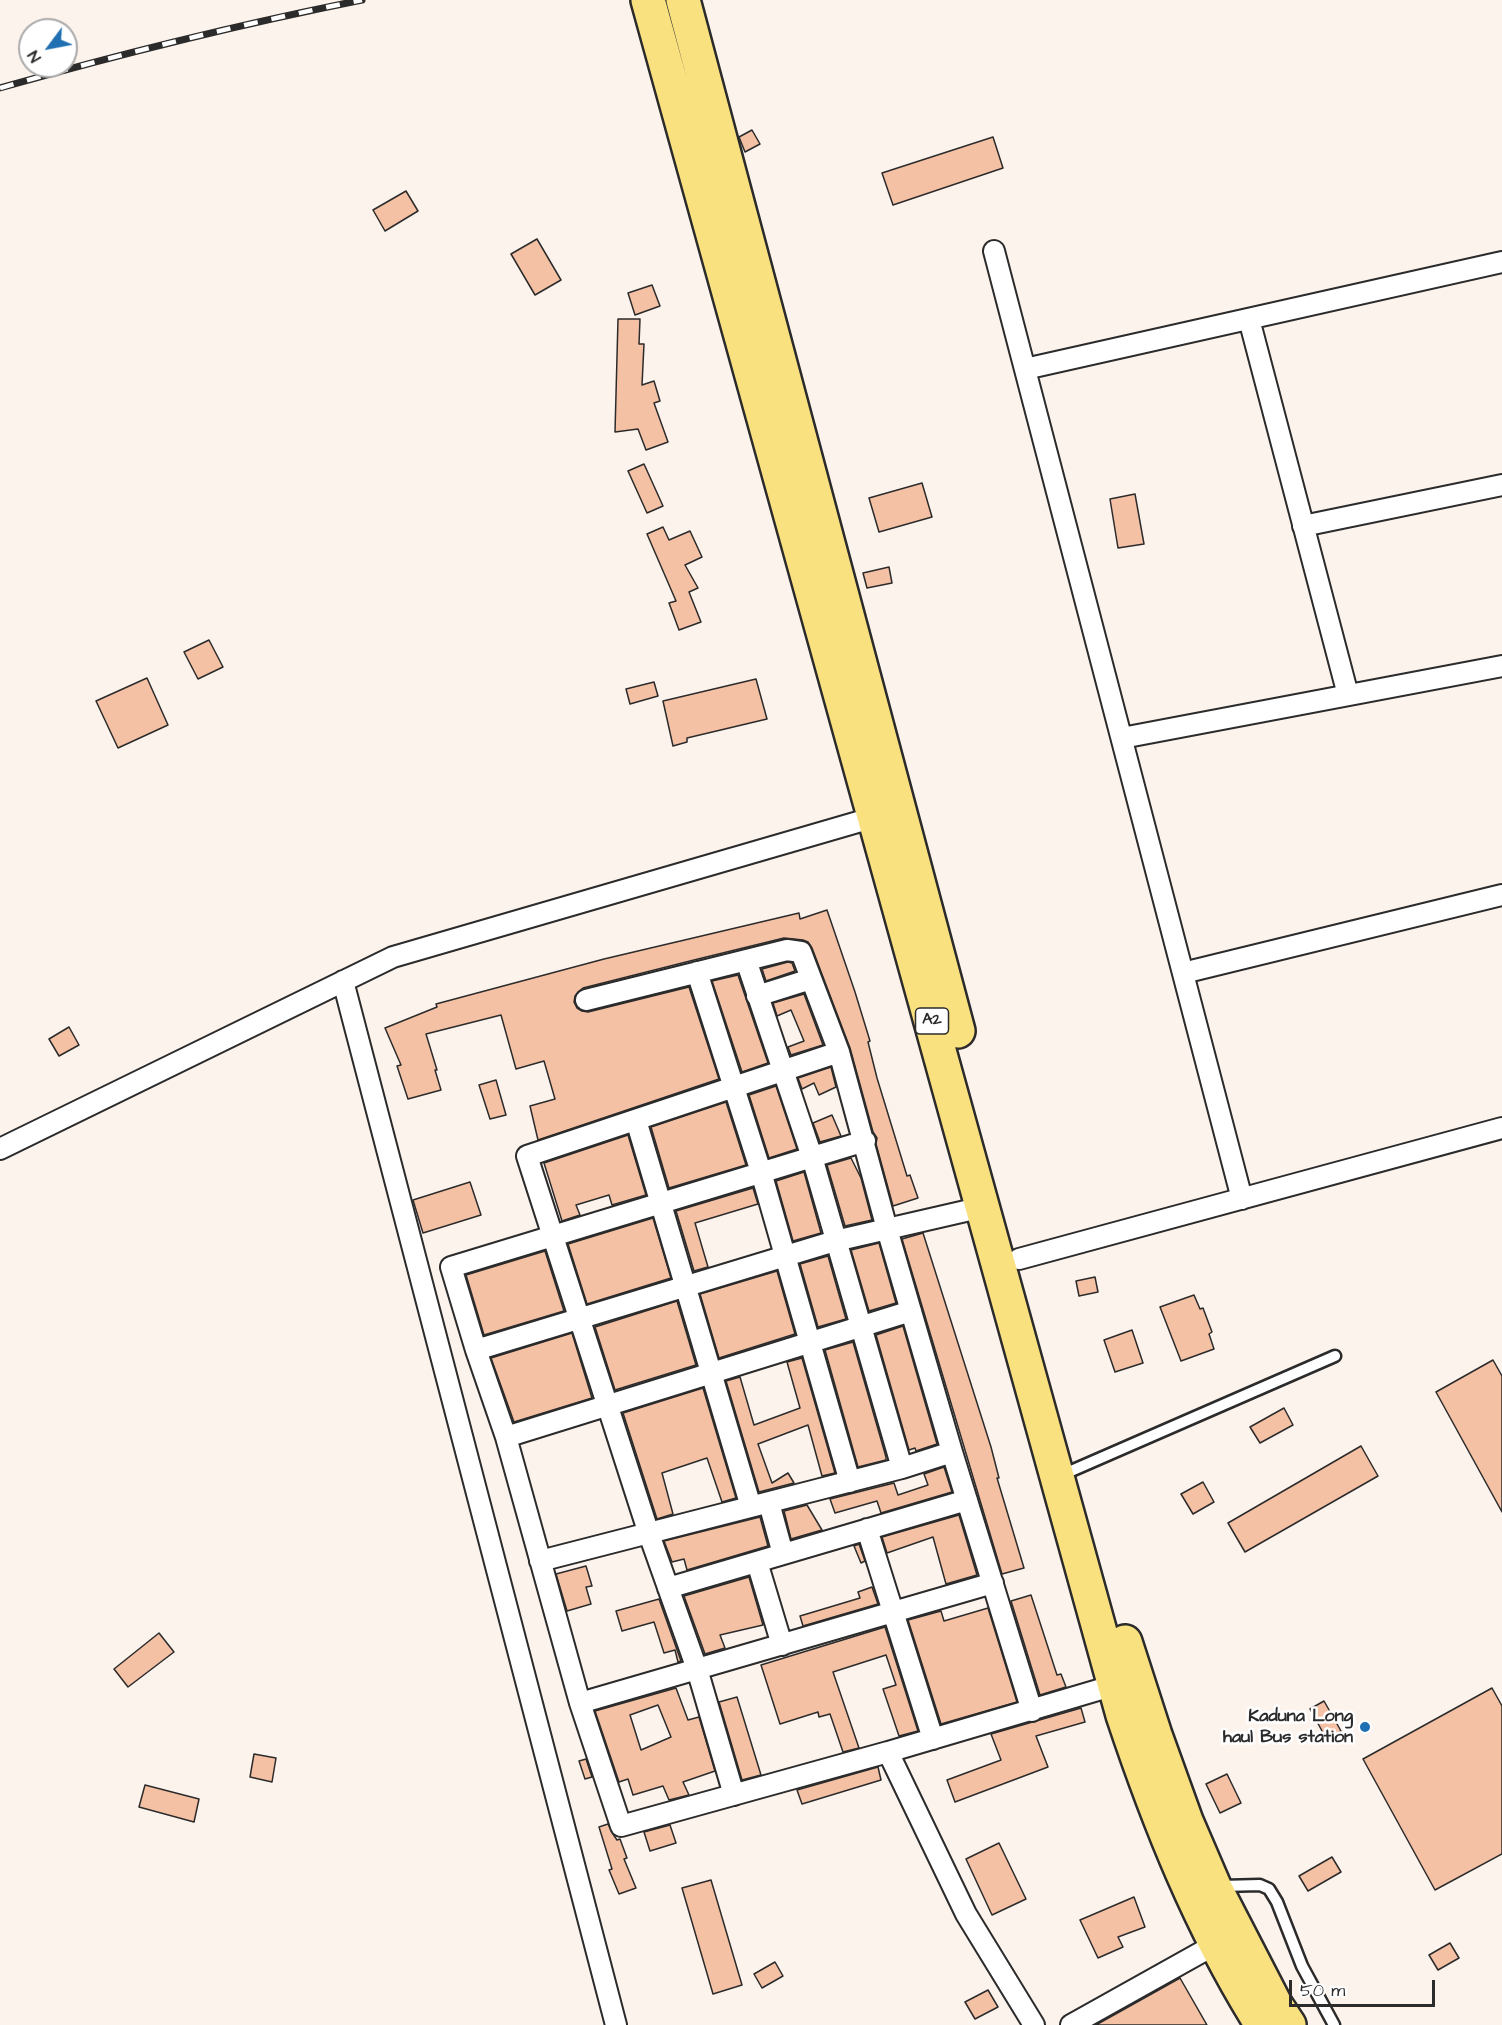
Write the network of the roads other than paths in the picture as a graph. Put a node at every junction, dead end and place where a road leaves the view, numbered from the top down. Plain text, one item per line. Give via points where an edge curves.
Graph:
1 (648, 0) edge
2 (683, 0) edge
3 (994, 251) dead end
4 (1502, 262) edge
5 (1249, 319) junction
6 (1025, 369) junction
7 (1502, 485) edge
8 (1303, 526) junction
9 (1502, 666) edge
10 (1348, 695) junction
11 (1122, 738) junction
12 (875, 817) junction
13 (1502, 895) edge
14 (746, 960) junction
15 (697, 972) junction
16 (1183, 974) junction
17 (811, 979) junction
18 (343, 981) junction
19 (758, 996) junction
20 (586, 1000) dead end
21 (839, 1052) junction
22 (782, 1072) junction
23 (733, 1088) junction
24 (636, 1120) junction
25 (1502, 1128) edge
26 (865, 1141) junction
27 (0, 1149) edge
28 (812, 1157) junction
29 (761, 1173) junction
30 (1242, 1199) junction
31 (660, 1203) junction
32 (983, 1207) junction
33 (887, 1229) junction
34 (551, 1235) junction
35 (836, 1241) junction
36 (785, 1256) junction
37 (1019, 1259) junction
38 (686, 1286) junction
39 (911, 1311) junction
40 (580, 1318) junction
41 (861, 1327) junction
42 (809, 1343) junction
43 (476, 1350) junction
44 (1335, 1356) dead end
45 (712, 1373) junction
46 (606, 1406) junction
47 (506, 1437) junction
48 (952, 1452) junction
49 (902, 1468) junction
50 (1071, 1472) junction
51 (850, 1482) junction
52 (967, 1500) junction
53 (760, 1505) junction
54 (867, 1529) junction
55 (649, 1534) junction
56 (783, 1554) junction
57 (540, 1561) junction
58 (757, 1562) junction
59 (993, 1583) junction
60 (668, 1588) junction
61 (895, 1612) junction
62 (782, 1645) junction
63 (697, 1669) junction
64 (1115, 1685) junction
65 (580, 1703) junction
66 (1032, 1711) junction
67 (933, 1739) junction
68 (888, 1752) junction
69 (734, 1795) junction
70 (1201, 1887) junction
71 (1215, 1944) junction
72 (616, 2025) edge
73 (1034, 2025) edge
74 (1071, 2025) edge
75 (1262, 2025) edge
76 (1288, 2025) edge
77 (1334, 2025) edge

1 - 12 highway, A2
2 - 37 highway, A2
3 - 6 street
4 - 5 street
5 - 6 street
5 - 8 street
6 - 11 street
7 - 8 street
8 - 10 street
9 - 10 street
10 - 11 street
11 - 16 street
12 - 18 street via 393,957
12 - 32 highway, A2
13 - 16 street
14 - 15 street
14 - 17 street via 801,952
14 - 19 street
15 - 20 street
15 - 23 street
16 - 30 street
17 - 19 street
17 - 21 street
18 - 27 street
18 - 72 street
19 - 22 street
21 - 22 street
21 - 26 street
22 - 23 street
22 - 28 street
23 - 24 street
23 - 29 street
24 - 31 street
24 - 34 street via 526,1156
25 - 30 street
26 - 28 street
26 - 33 street
28 - 29 street
28 - 35 street
29 - 31 street
29 - 36 street
30 - 37 street
31 - 34 street
31 - 38 street
32 - 33 street
32 - 64 highway, A2
33 - 35 street
33 - 39 street
34 - 40 street
34 - 43 street via 451,1267
35 - 36 street
35 - 41 street
36 - 38 street
36 - 42 street
37 - 50 highway, A2
38 - 40 street
38 - 45 street
39 - 41 street
39 - 48 street
40 - 43 street
40 - 46 street
41 - 42 street
41 - 49 street
42 - 45 street
42 - 51 street
43 - 47 street
44 - 50 lane
45 - 46 street
45 - 53 street
46 - 47 street
46 - 55 street
47 - 57 street
48 - 49 street
48 - 52 street
49 - 51 street
50 - 70 highway, A2 via 1186,1821
51 - 53 street
52 - 54 street
52 - 59 street
53 - 55 street
53 - 56 street
54 - 56 street
54 - 61 street
55 - 57 street
55 - 60 street
56 - 58 street
57 - 65 street
58 - 60 street
58 - 62 street
59 - 61 street
59 - 66 street
60 - 63 street
61 - 62 street
61 - 67 street
62 - 63 street
63 - 65 street
63 - 69 street
64 - 66 street
64 - 70 highway, A2 via 1150,1798
65 - 69 street via 621,1826
66 - 67 street
67 - 68 street
68 - 69 street
68 - 73 street via 966,1914
70 - 71 highway, A2
70 - 76 highway, A2
70 - 77 lane via 1260,1885 1269,1889 1302,1966
71 - 74 street
71 - 75 highway, A2

